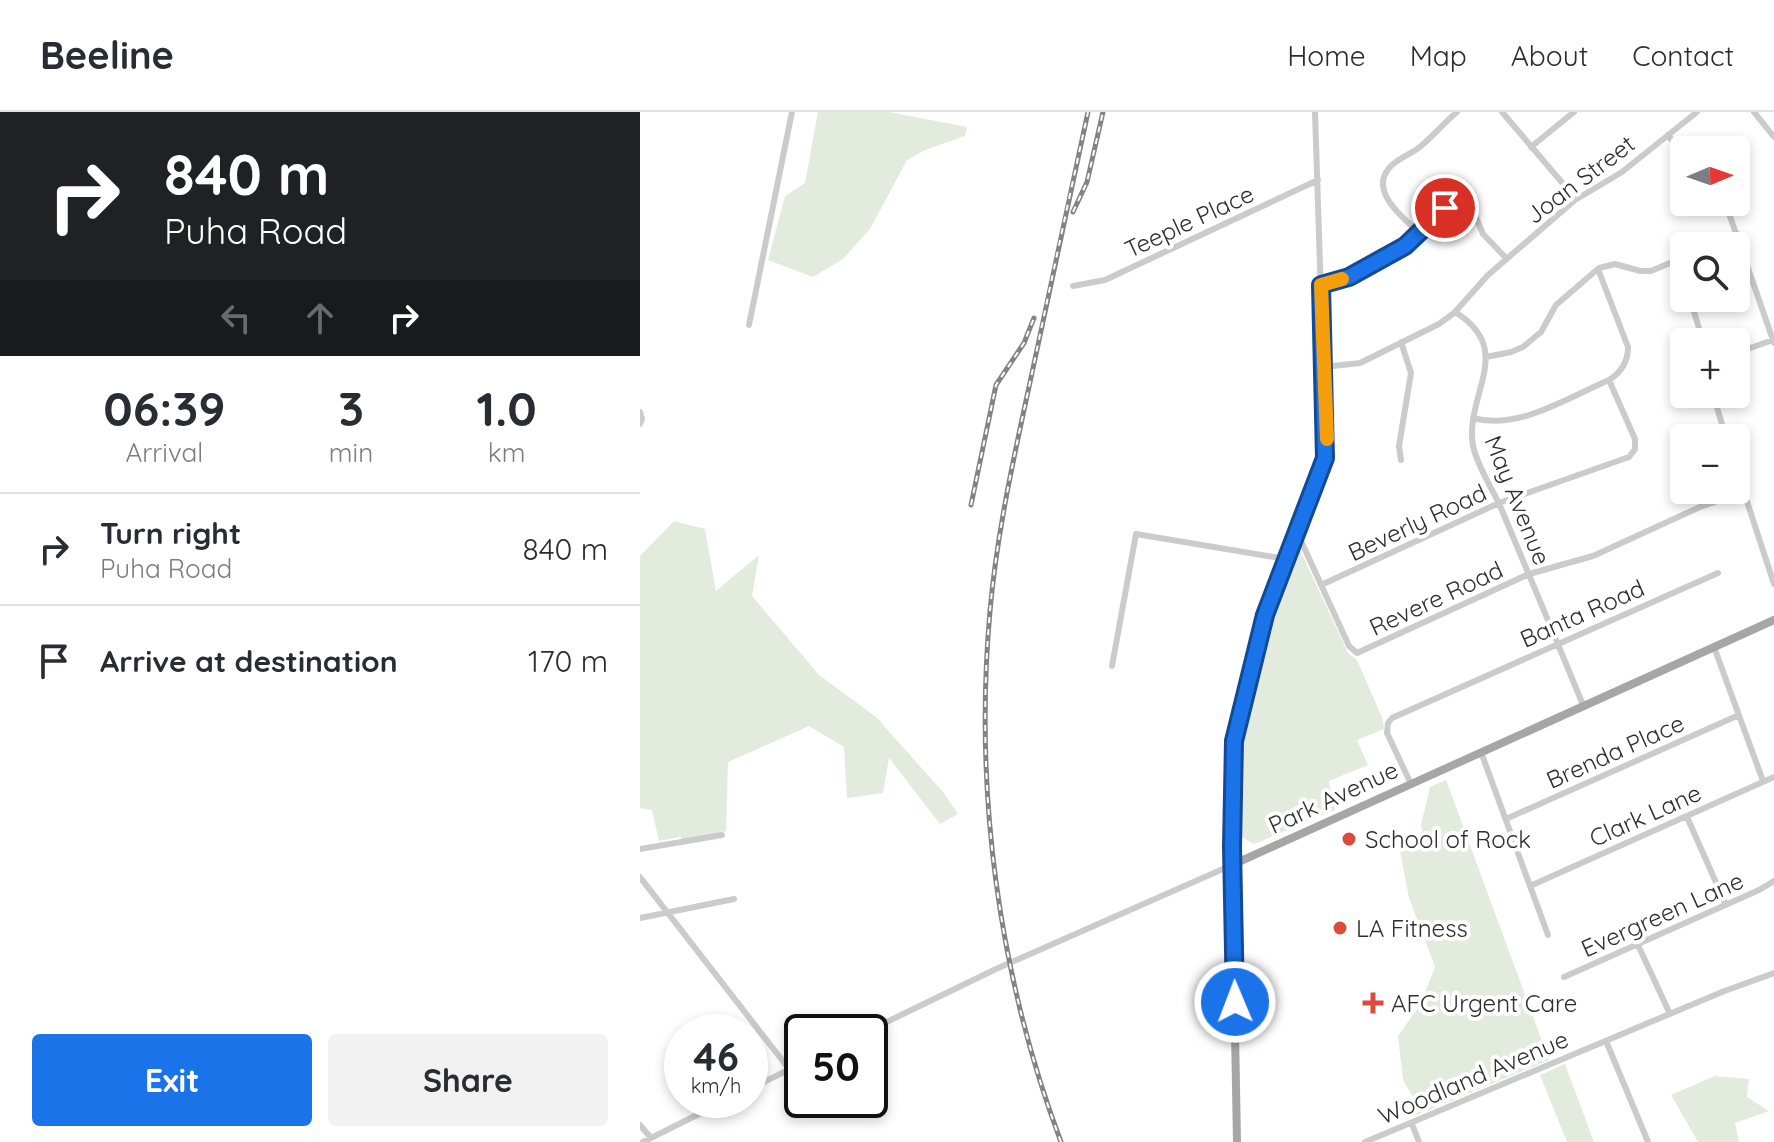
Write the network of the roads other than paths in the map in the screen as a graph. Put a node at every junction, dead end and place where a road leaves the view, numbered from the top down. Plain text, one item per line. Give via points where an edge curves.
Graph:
1 (792, 112) edge
2 (1315, 112) edge
3 (1457, 112) edge
4 (1502, 112) edge
5 (1574, 112) edge
6 (1697, 112) edge
7 (1754, 112) edge
8 (1668, 135) junction
9 (1774, 137) edge
10 (1670, 138) edge
11 (1531, 147) junction
12 (1318, 180) junction
13 (1576, 199) junction
14 (1419, 233) junction
15 (1507, 259) junction
16 (1670, 263) edge
17 (1598, 269) junction
18 (1750, 270) edge
19 (1321, 285) junction
20 (1073, 286) dead end
21 (1455, 312) junction
22 (749, 325) dead end
23 (1774, 341) edge
24 (1401, 342) junction
25 (1750, 349) edge
26 (1486, 357) junction
27 (1324, 367) junction
28 (1609, 380) junction
29 (640, 412) edge
30 (1473, 418) junction
31 (640, 424) edge
32 (1401, 460) dead end
33 (1499, 503) junction
34 (1709, 504) edge
35 (1748, 504) edge
36 (1297, 532) junction
37 (1286, 559) junction
38 (1718, 573) dead end
39 (1529, 574) junction
40 (1774, 584) edge
41 (1321, 585) junction
42 (1774, 620) edge
43 (1557, 643) junction
44 (1714, 647) junction
45 (1112, 666) dead end
46 (1583, 705) junction
47 (1739, 715) junction
48 (1481, 752) junction
49 (1774, 777) edge
50 (1763, 781) junction
51 (1411, 784) junction
52 (1687, 817) junction
53 (1506, 819) junction
54 (722, 835) dead end
55 (640, 849) edge
56 (1232, 865) junction
57 (640, 877) edge
58 (1774, 881) edge
59 (1530, 886) junction
60 (734, 899) dead end
61 (1726, 905) junction
62 (669, 913) junction
63 (640, 918) edge
64 (1548, 935) dead end
65 (1638, 945) junction
66 (1774, 973) edge
67 (1564, 977) dead end
68 (1670, 1014) junction
69 (888, 1021) edge
70 (1606, 1041) junction
71 (784, 1062) edge
72 (691, 1118) edge
73 (1412, 1124) junction
74 (640, 1125) edge
75 (651, 1138) junction
76 (643, 1142) edge
77 (1237, 1142) edge
78 (1365, 1142) edge
79 (1419, 1142) edge
80 (1648, 1142) edge

1 - 22 street
2 - 12 street
3 - 14 street via 1419,148 1391,165 1384,178 1390,204
4 - 11 street
5 - 11 street
6 - 8 street, Joan Street
7 - 9 street
8 - 10 street
8 - 13 street, Joan Street via 1622,172
11 - 13 street
12 - 19 street
12 - 20 street, Teeple Place via 1105,280
13 - 15 street, Joan Street
14 - 15 street via 1440,210 1465,209
14 - 19 street via 1363,269
15 - 21 street, Joan Street
16 - 17 street via 1651,271 1615,264
17 - 26 street via 1556,305 1541,332 1523,347
17 - 28 street via 1628,347 1625,366
18 - 23 street
19 - 27 street
21 - 24 street, Joan Street
21 - 26 street via 1474,328
23 - 25 street
24 - 27 street, Joan Street via 1360,363
24 - 32 street via 1411,373
26 - 30 street, May Avenue
27 - 36 street via 1325,458
28 - 30 street via 1518,419
28 - 33 street, Beverly Road via 1635,439 1629,457
29 - 31 street
30 - 33 street, May Avenue via 1475,452
33 - 39 street, May Avenue
33 - 41 street, Beverly Road
34 - 39 street, Revere Road via 1593,556
35 - 40 street
36 - 37 street
36 - 41 street
37 - 45 street via 1136,534
37 - 56 street via 1260,631 1234,741
38 - 43 street, Banta Road
39 - 41 street, Revere Road via 1355,652
39 - 43 street, May Avenue
42 - 44 main road, Park Avenue
43 - 46 street, May Avenue
43 - 51 street, Banta Road via 1392,718 1387,733
44 - 46 main road, Park Avenue
44 - 47 street
46 - 48 main road, Park Avenue
47 - 50 street
47 - 53 street, Brenda Place
48 - 51 main road, Park Avenue
48 - 53 street
49 - 50 street, Clark Lane
50 - 52 street, Clark Lane
51 - 56 main road, Park Avenue
52 - 59 street, Clark Lane
52 - 61 street
53 - 59 street
54 - 55 street
56 - 69 street, Park Avenue
56 - 77 main road
57 - 62 street
58 - 61 street, Evergreen Lane
59 - 64 street
60 - 62 street
61 - 65 street, Evergreen Lane
62 - 63 street
62 - 71 street
65 - 67 street, Evergreen Lane
65 - 68 street
66 - 68 street, Woodland Avenue
68 - 70 street, Woodland Avenue
70 - 73 street, Woodland Avenue
70 - 80 street
72 - 75 street
73 - 78 street, Woodland Avenue
73 - 79 street
74 - 75 street
75 - 76 street

